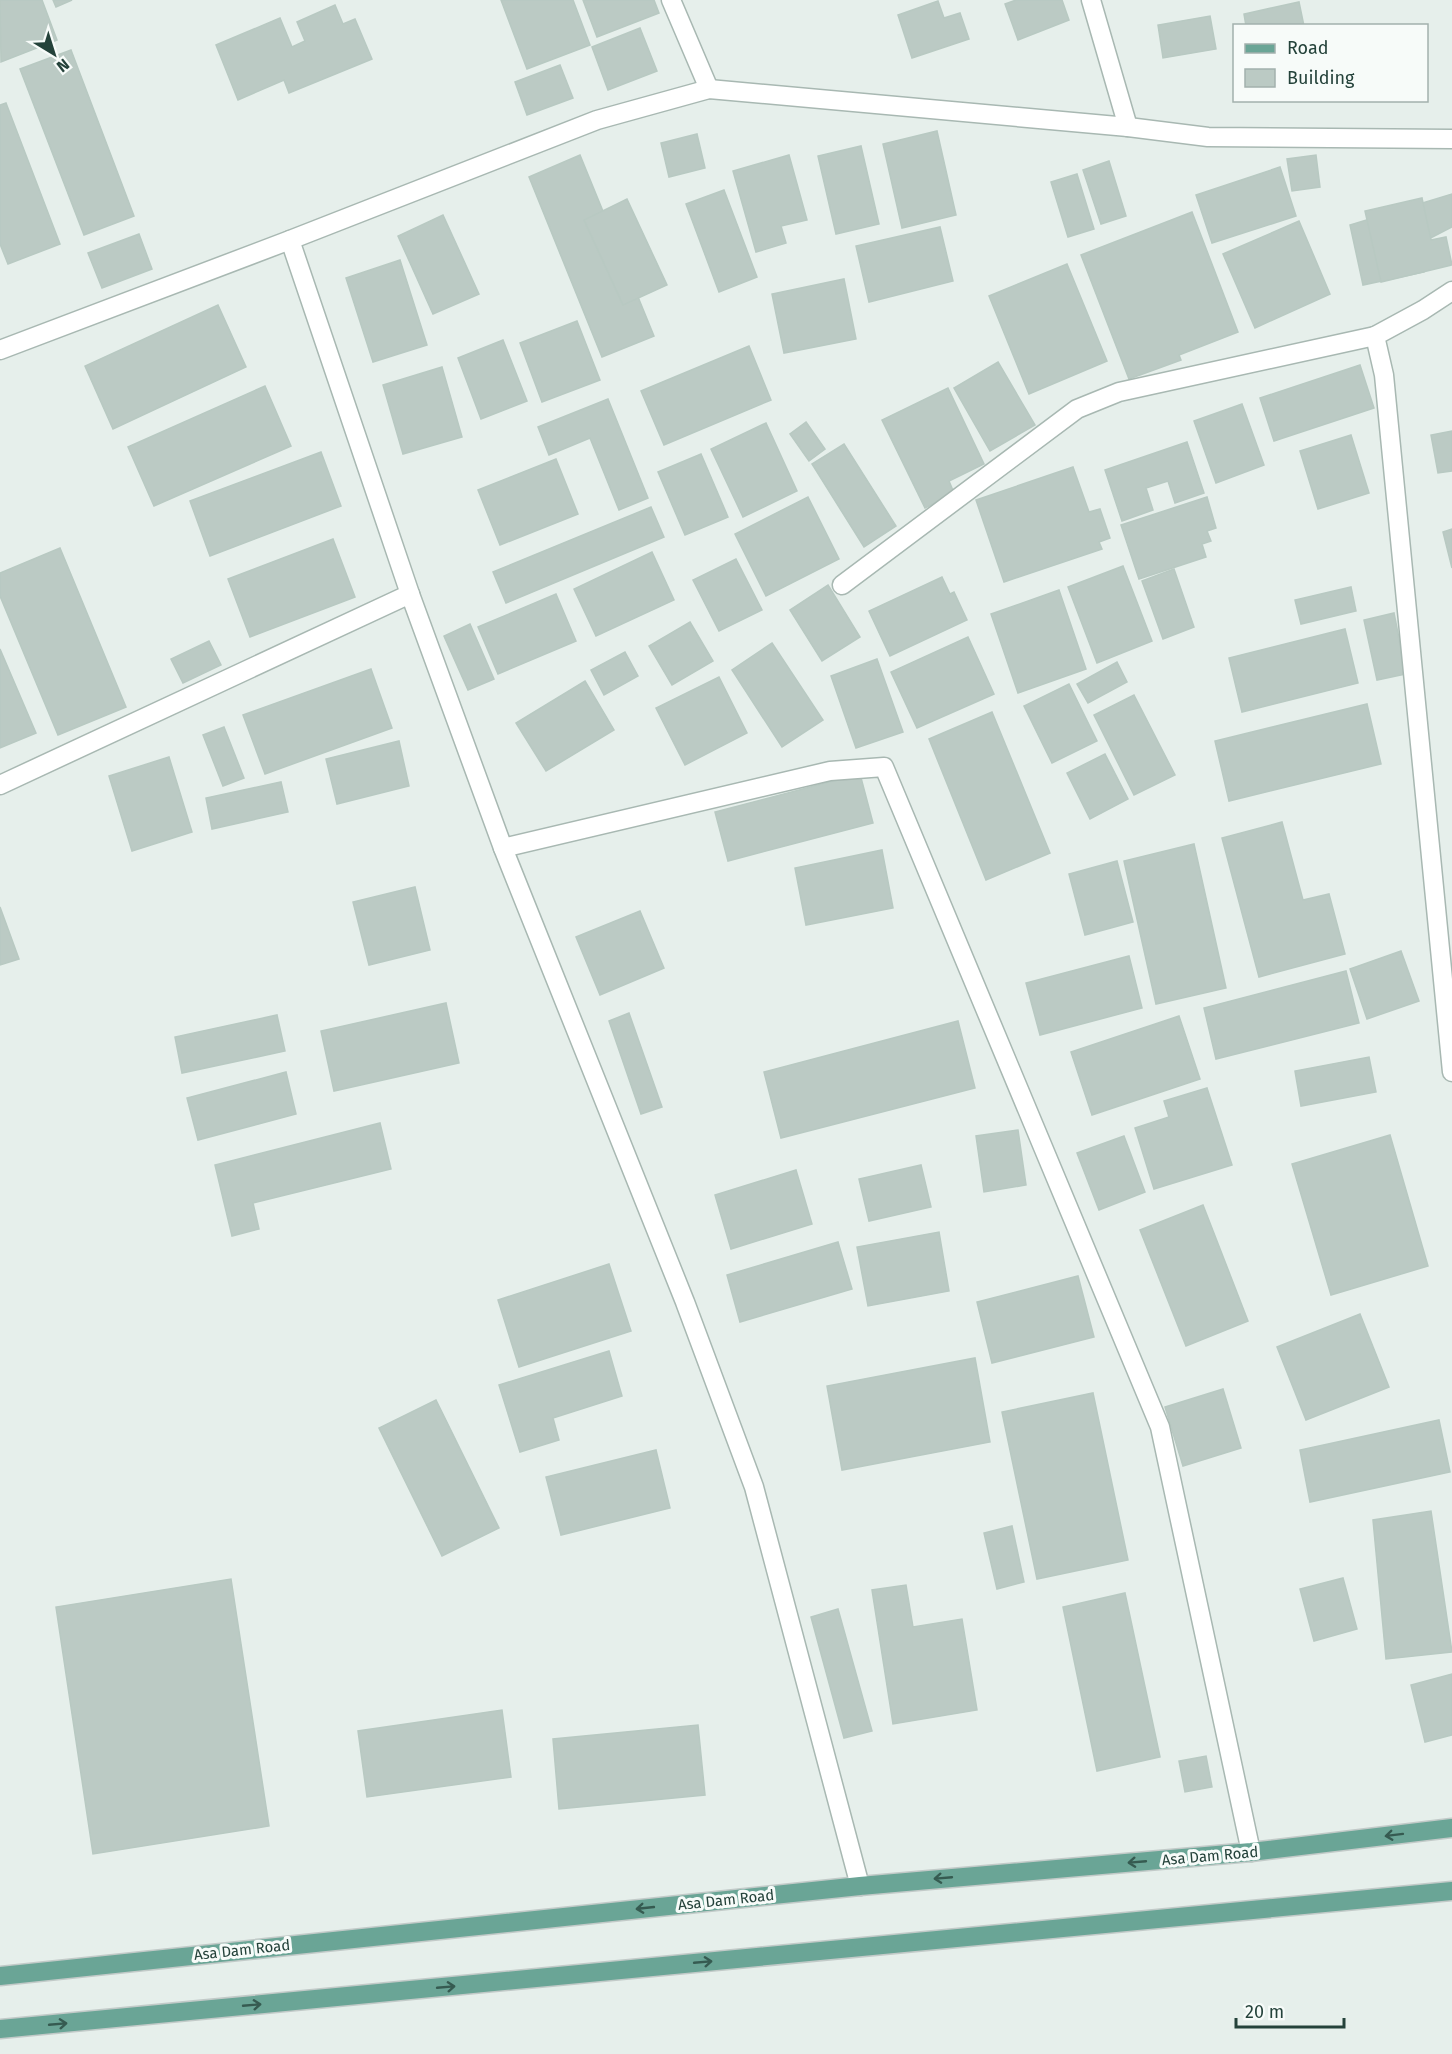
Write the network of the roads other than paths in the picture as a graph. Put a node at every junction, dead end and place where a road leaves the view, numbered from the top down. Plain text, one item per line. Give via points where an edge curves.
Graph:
1 (671, 0) edge
2 (1091, 0) edge
3 (709, 89) junction
4 (1128, 127) junction
5 (1452, 139) edge
6 (290, 240) junction
7 (1452, 291) edge
8 (1375, 336) junction
9 (0, 350) edge
10 (842, 585) dead end
11 (410, 594) junction
12 (0, 785) edge
13 (503, 848) junction
14 (1450, 1049) edge
15 (1452, 1072) edge
16 (1452, 1828) edge
17 (1251, 1852) junction
18 (860, 1886) junction
19 (1452, 1891) edge
20 (0, 1976) edge
21 (0, 2029) edge

1 - 3 street
2 - 4 street
3 - 4 street
3 - 6 street via 597,120
4 - 5 street via 1209,137
6 - 9 street
6 - 11 street
7 - 8 street
8 - 10 street via 1119,392 1077,409
8 - 14 street via 1384,375
11 - 12 street
11 - 13 street
13 - 17 street via 830,771 884,767 1160,1427
13 - 18 street via 681,1291 754,1487
14 - 15 street
16 -> 17 main road, Asa Dam Road
17 -> 18 main road, Asa Dam Road
18 -> 20 main road, Asa Dam Road
21 -> 19 main road

